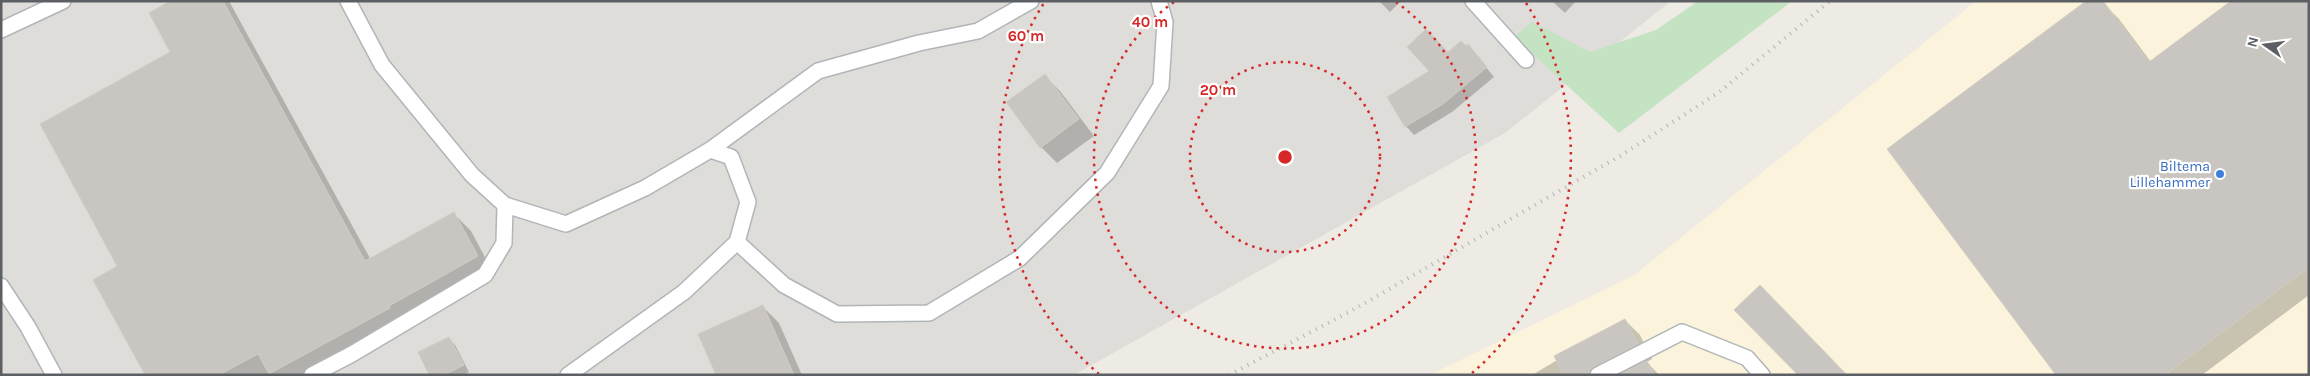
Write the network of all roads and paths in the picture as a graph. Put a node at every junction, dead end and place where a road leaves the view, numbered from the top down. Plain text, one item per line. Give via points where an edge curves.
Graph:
1 (63, 1) edge
2 (348, 1) edge
3 (1031, 1) edge
4 (1160, 1) edge
5 (1473, 1) edge
6 (1, 30) edge
7 (1526, 60) dead end
8 (710, 150) junction
9 (504, 205) junction
10 (737, 242) junction
11 (1, 286) edge
12 (54, 375) edge
13 (312, 375) edge
14 (568, 375) edge
15 (1598, 375) edge
16 (1762, 375) edge

1 - 6 lane
2 - 9 lane via 382,65 472,175
3 - 8 lane via 978,31 919,43 818,71
4 - 10 lane via 1165,22 1161,86 1107,173 1020,258 930,313 837,314 784,285
5 - 7 lane
8 - 9 lane via 645,188 566,224
8 - 10 lane via 731,157 748,202
9 - 13 lane via 504,243 485,275
10 - 14 lane via 684,292
11 - 12 lane
15 - 16 lane via 1682,332 1746,358

